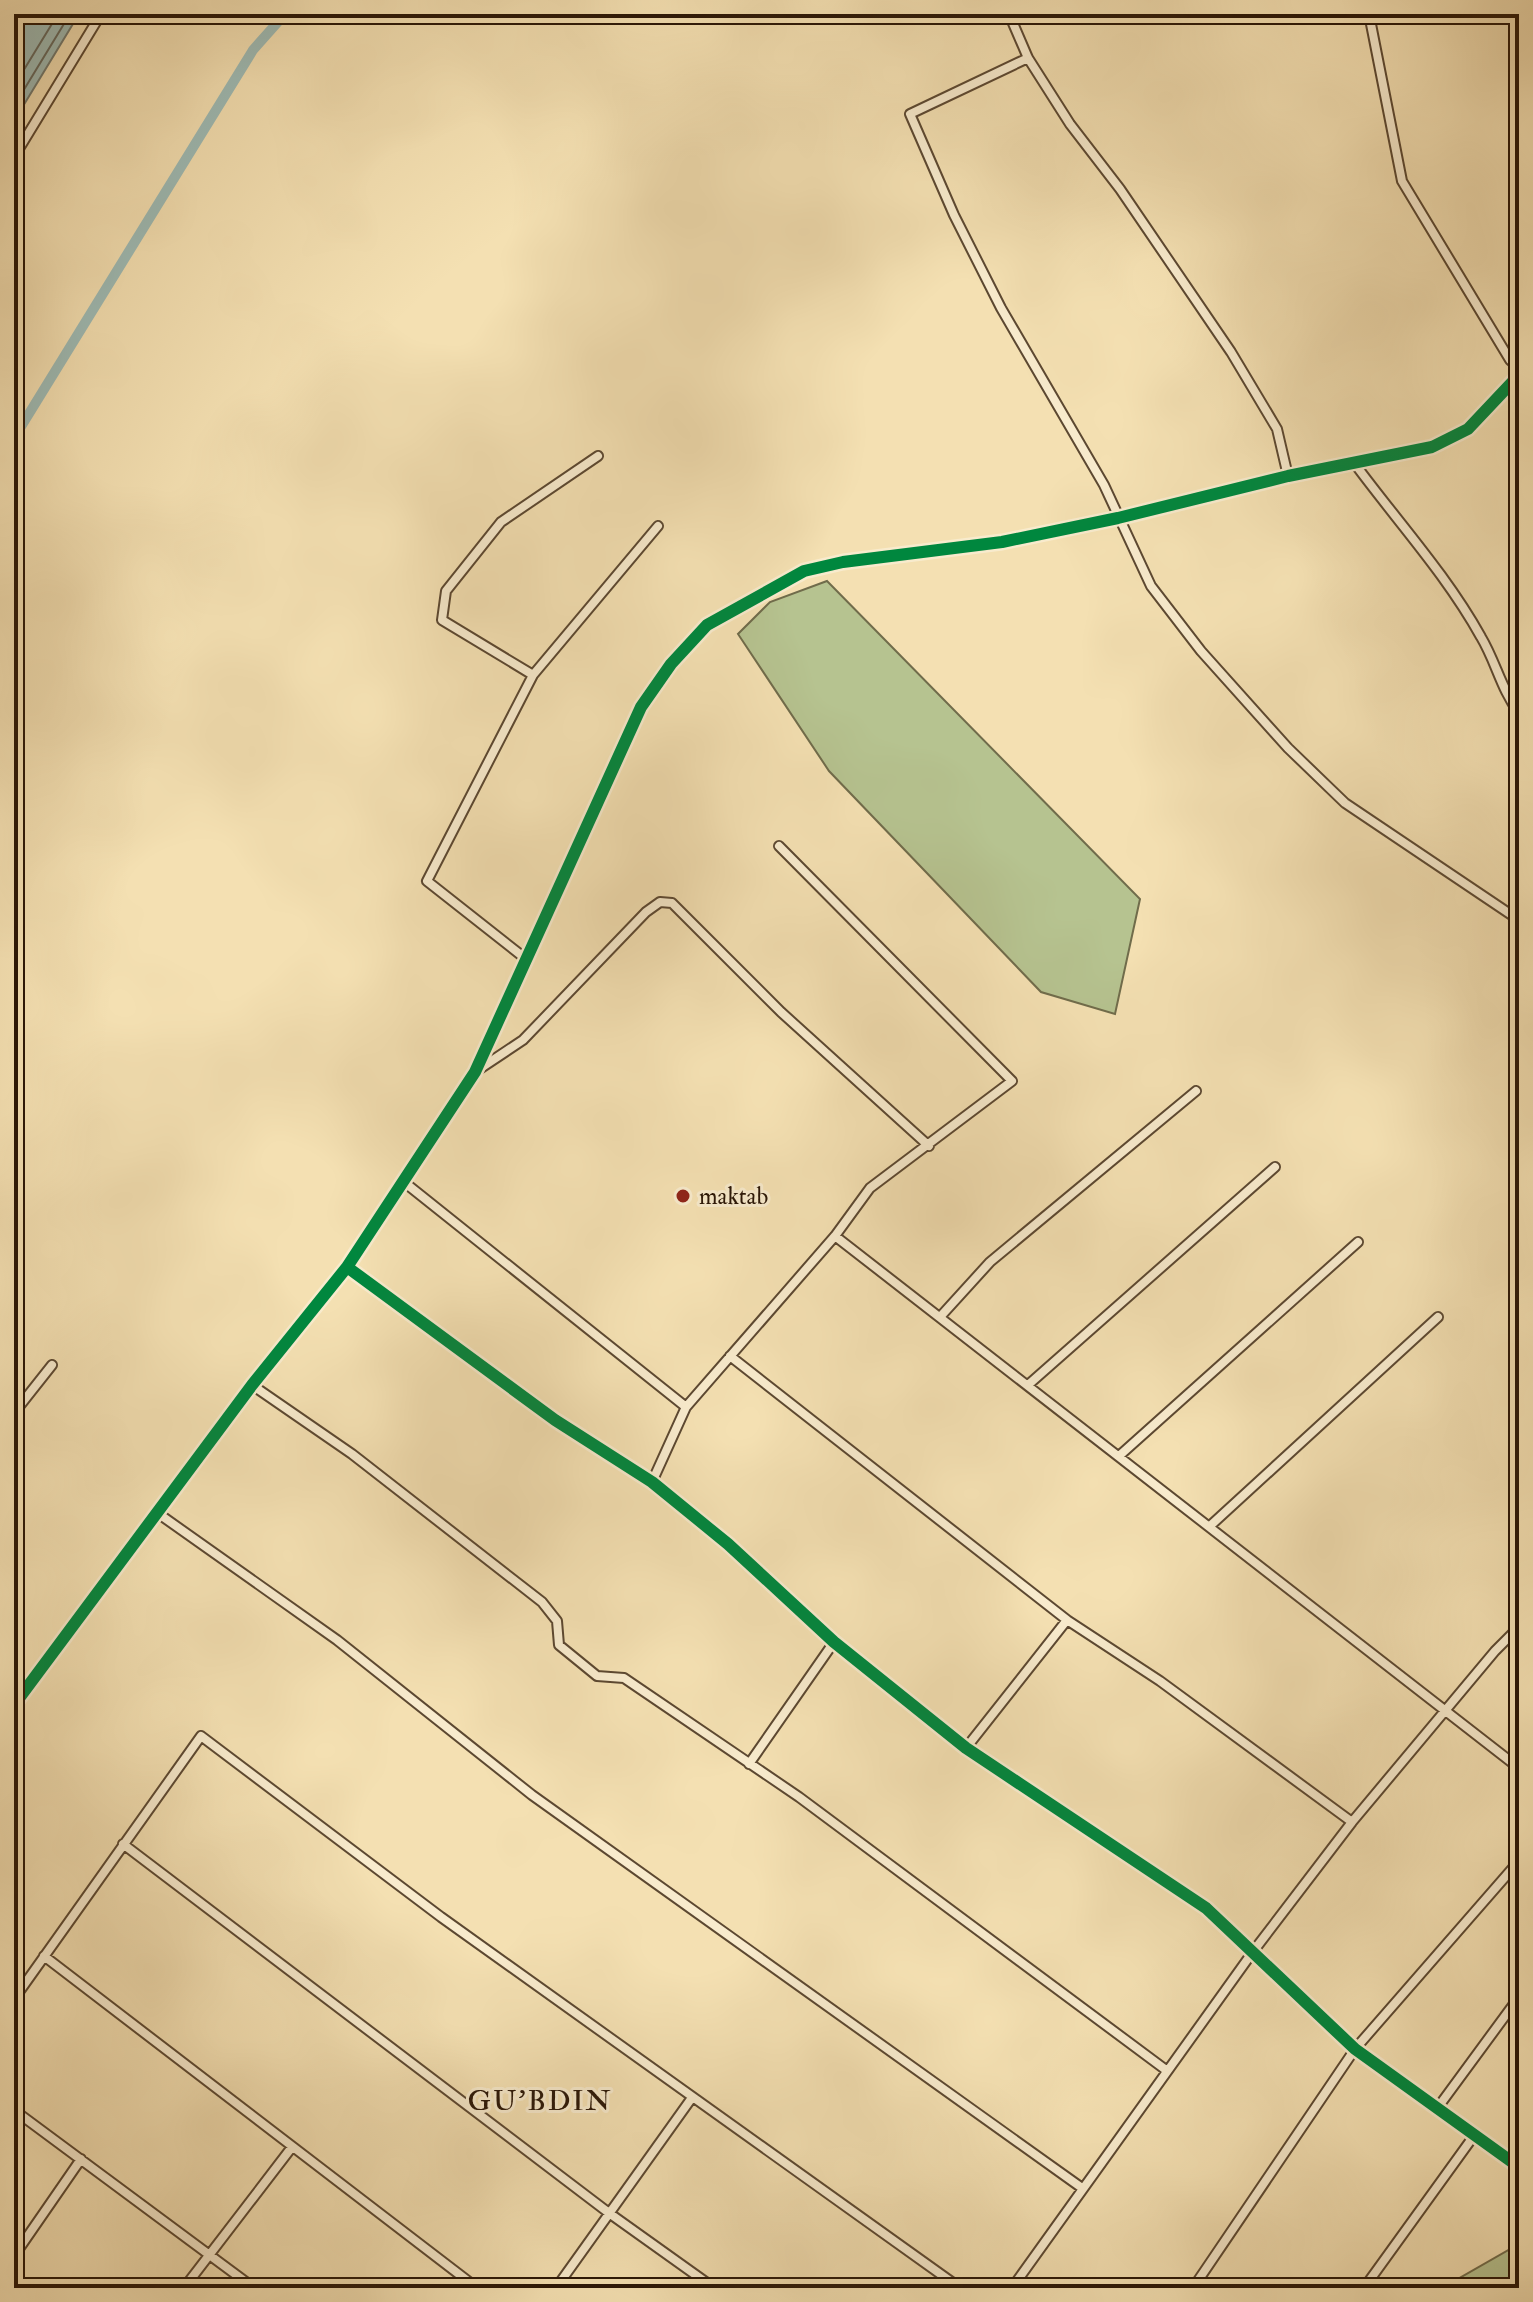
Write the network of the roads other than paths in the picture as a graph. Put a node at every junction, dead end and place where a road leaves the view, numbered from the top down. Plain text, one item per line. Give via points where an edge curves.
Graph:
1 (101, 14) edge
2 (1009, 14) edge
3 (1369, 14) edge
4 (1028, 58) junction
5 (14, 157) edge
6 (1519, 368) edge
7 (1519, 375) edge
8 (598, 456) dead end
9 (1355, 464) junction
10 (1288, 476) junction
11 (1118, 518) junction
12 (658, 526) dead end
13 (533, 675) junction
14 (1518, 711) edge
15 (779, 846) dead end
16 (1519, 920) edge
17 (526, 959) junction
18 (475, 1072) junction
19 (1196, 1091) dead end
20 (929, 1146) junction
21 (1275, 1167) dead end
22 (404, 1182) junction
23 (835, 1236) junction
24 (1358, 1242) dead end
25 (347, 1267) junction
26 (940, 1317) junction
27 (1438, 1317) dead end
28 (730, 1356) junction
29 (52, 1365) dead end
30 (252, 1385) junction
31 (1028, 1385) junction
32 (686, 1407) junction
33 (14, 1413) edge
34 (1119, 1456) junction
35 (652, 1482) junction
36 (159, 1514) junction
37 (1210, 1526) junction
38 (1067, 1620) junction
39 (1519, 1627) edge
40 (834, 1642) junction
41 (14, 1705) edge
42 (1447, 1710) junction
43 (966, 1748) junction
44 (749, 1764) junction
45 (1519, 1768) edge
46 (1352, 1822) junction
47 (123, 1844) junction
48 (1519, 1861) edge
49 (1252, 1953) junction
50 (44, 1956) junction
51 (1519, 1997) edge
52 (14, 1999) edge
53 (1355, 2049) junction
54 (1166, 2070) junction
55 (691, 2099) junction
56 (14, 2110) edge
57 (1436, 2110) junction
58 (1473, 2137) junction
59 (292, 2147) junction
60 (81, 2159) junction
61 (1519, 2167) edge
62 (1082, 2188) junction
63 (609, 2213) junction
64 (209, 2255) junction
65 (14, 2256) edge
66 (184, 2288) edge
67 (254, 2288) edge
68 (477, 2288) edge
69 (556, 2288) edge
70 (714, 2288) edge
71 (960, 2288) edge
72 (1012, 2288) edge
73 (1193, 2288) edge
74 (1364, 2288) edge

1 - 5 street
2 - 4 street
3 - 6 street via 1402,181
4 - 10 street via 1231,352 1277,429
4 - 11 street via 910,114 1001,308
7 - 9 street via 1468,429 1432,447
8 - 13 street via 501,522 446,591 442,620
9 - 10 street
9 - 14 street via 1462,606
10 - 11 street
11 - 16 street via 1151,586 1288,748 1345,803
11 - 17 street via 1002,542 804,571 707,625 641,707
12 - 13 street
13 - 17 street via 427,881
15 - 20 street via 1012,1081
17 - 18 street
18 - 20 street via 523,1040 646,912 660,902 672,903 781,1012
18 - 22 street
19 - 26 street via 990,1262
20 - 23 street via 870,1188
21 - 31 street
22 - 25 street
22 - 32 street
23 - 26 street
23 - 28 street
24 - 34 street
25 - 30 street
25 - 35 street via 555,1420
26 - 31 street
27 - 37 street
28 - 32 street
28 - 38 street
29 - 33 street
30 - 36 street
30 - 44 street via 352,1454 542,1602 557,1621 559,1645 597,1676 624,1678
31 - 34 street
32 - 35 street
34 - 37 street
35 - 40 street
36 - 41 street
36 - 62 street via 337,1640 532,1795
37 - 42 street
38 - 43 street
38 - 46 street
39 - 42 street
40 - 43 street
40 - 44 street
42 - 45 street
42 - 46 street
43 - 49 street via 1206,1908
44 - 54 street
46 - 49 street
47 - 50 street
47 - 55 street via 201,1736
47 - 63 street
48 - 53 street
49 - 53 street
49 - 54 street
50 - 52 street
50 - 59 street
51 - 57 street
53 - 57 street
53 - 73 street
54 - 62 street
55 - 63 street
55 - 71 street
56 - 60 street
57 - 58 street
58 - 61 street
58 - 74 street
59 - 64 street
59 - 68 street
60 - 64 street
60 - 65 street
62 - 72 street
63 - 69 street
63 - 70 street
64 - 66 street
64 - 67 street

